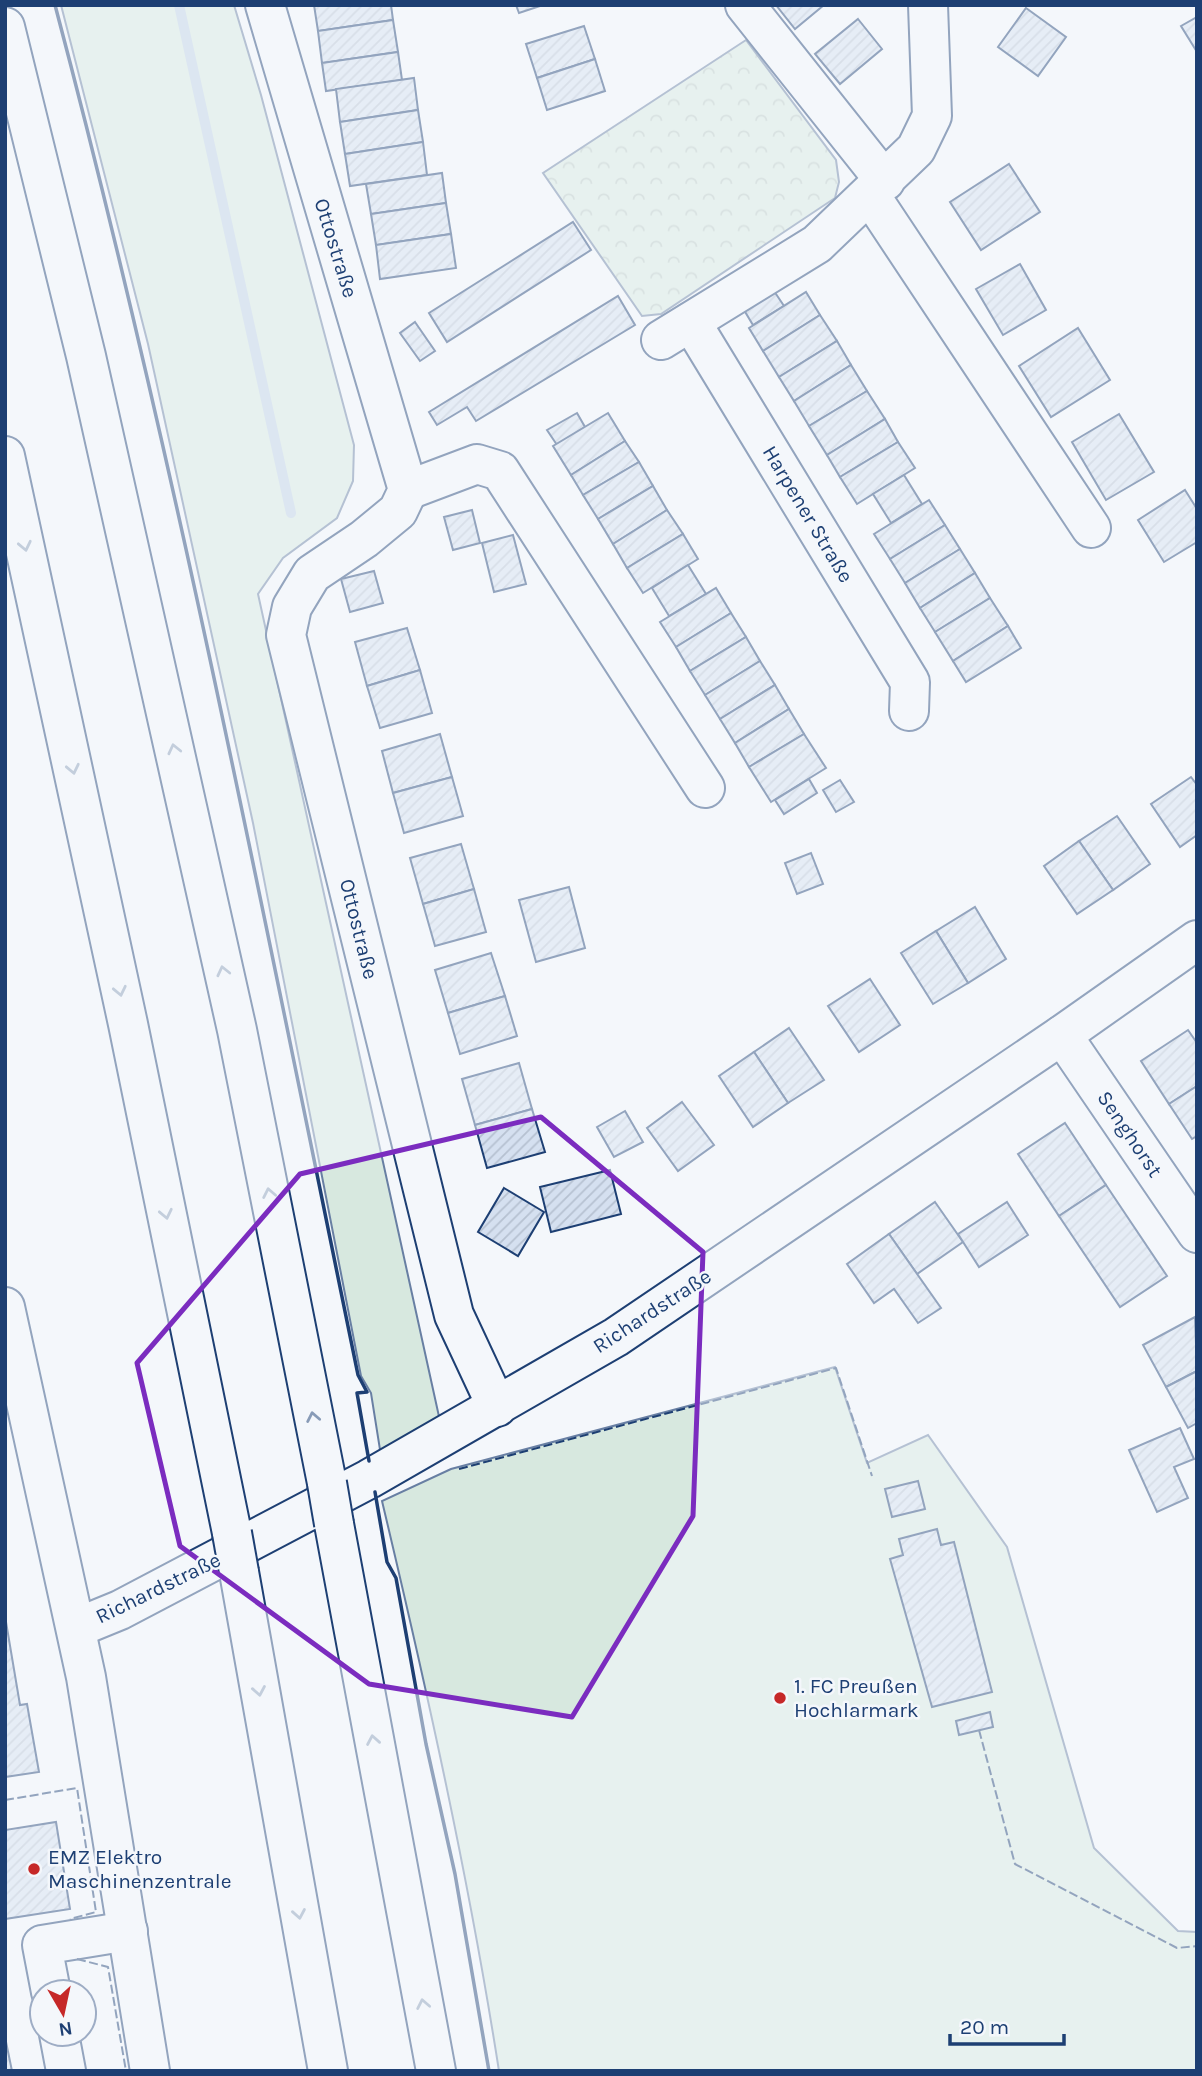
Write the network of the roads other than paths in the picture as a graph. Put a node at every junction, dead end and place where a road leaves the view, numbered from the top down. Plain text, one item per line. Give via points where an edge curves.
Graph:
1 (265, 5) edge
2 (745, 5) edge
3 (928, 5) edge
4 (5, 27) edge
5 (877, 188) junction
6 (5, 456) edge
7 (408, 491) junction
8 (1091, 528) dead end
9 (909, 710) dead end
10 (705, 788) dead end
11 (1197, 940) edge
12 (1062, 1035) junction
13 (1197, 1233) edge
14 (5, 1307) edge
15 (497, 1407) junction
16 (76, 1628) junction
17 (128, 1931) junction
18 (48, 1978) edge
19 (62, 2048) edge
20 (66, 2071) edge
21 (150, 2071) edge
22 (328, 2071) edge
23 (436, 2071) edge

1 - 7 main road, Ottostraße
2 - 5 main road
3 - 5 main road, Harpener Straße via 932,116 916,149
23 -> 4 main road, bridge via 237,1030 86,356
5 - 8 main road
5 - 9 main road, Harpener Straße via 817,244 676,331 910,682
6 -> 22 main road, bridge via 232,1533
7 - 10 main road via 477,464 500,471
7 - 15 main road, Ottostraße via 398,511 312,573 292,607 286,635 454,1315
11 - 12 main road, Richardstraße
12 - 13 main road, Senghorst
12 - 15 main road, Richardstraße via 616,1337
14 - 16 main road, Richardstraße
15 - 16 main road, Richardstraße via 144,1597
16 - 17 main road, Richardstraße
17 - 18 main road via 42,1945
17 - 21 main road, Richardstraße
19 - 20 main road

